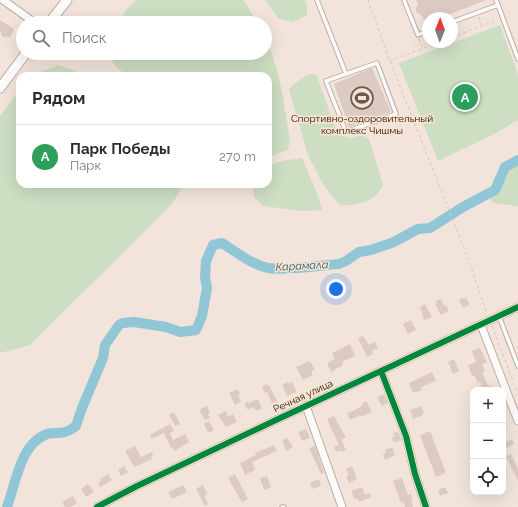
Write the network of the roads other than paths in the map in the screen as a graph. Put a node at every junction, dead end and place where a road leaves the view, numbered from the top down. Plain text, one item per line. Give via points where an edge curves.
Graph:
1 (2, 0) edge
2 (67, 0) edge
3 (317, 0) edge
4 (404, 0) edge
5 (496, 0) edge
6 (498, 5) junction
7 (25, 16) edge
8 (54, 16) edge
9 (458, 20) edge
10 (422, 33) edge
11 (518, 59) edge
12 (21, 60) edge
13 (346, 74) junction
14 (0, 88) edge
15 (518, 307) edge
16 (499, 316) junction
17 (480, 325) junction
18 (518, 366) edge
19 (381, 371) junction
20 (306, 406) junction
21 (518, 421) edge
22 (98, 507) edge
23 (342, 507) edge
24 (426, 507) edge

1 - 7 street
2 - 8 street
3 - 13 lane
4 - 10 lane via 418,35
5 - 6 lane
6 - 9 lane
6 - 11 lane
12 - 14 street
13 - 13 lane via 326,81 346,132 396,114 377,63
15 - 16 street, Речная улица
16 - 17 street, Речная улица
16 - 18 lane
17 - 19 street, Речная улица
17 - 21 street
19 - 20 street, Речная улица
19 - 24 street via 406,436
20 - 22 street, Речная улица
20 - 23 street

